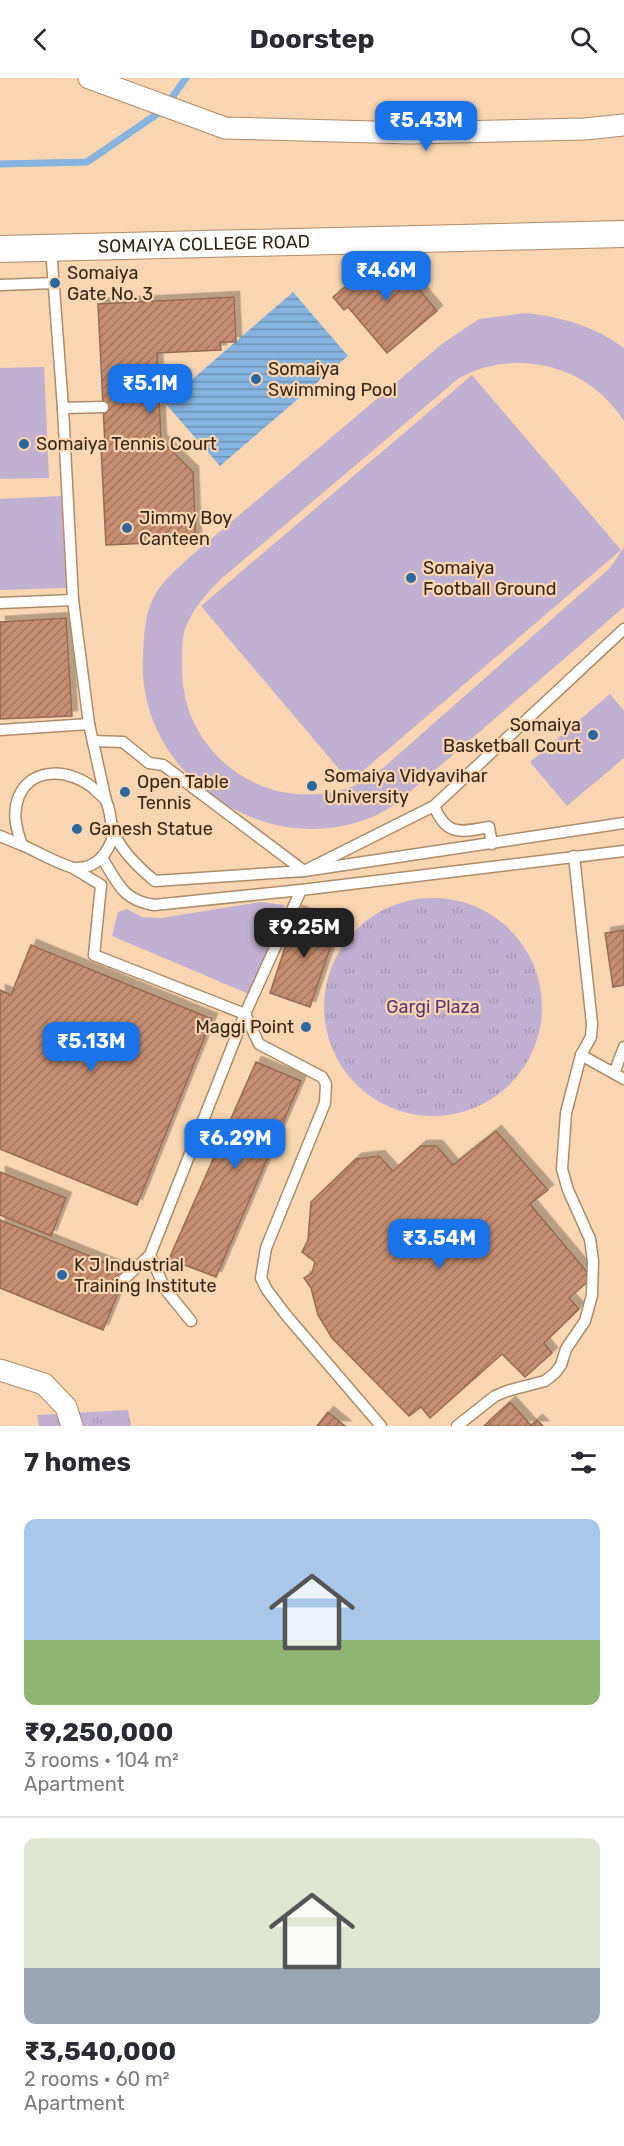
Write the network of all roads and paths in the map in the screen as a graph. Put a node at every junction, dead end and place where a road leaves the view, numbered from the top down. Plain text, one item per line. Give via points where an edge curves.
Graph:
1 (89, 78) edge
2 (124, 87) edge
3 (624, 125) edge
4 (624, 234) edge
5 (51, 248) junction
6 (0, 249) edge
7 (55, 283) junction
8 (0, 285) edge
9 (103, 407) dead end
10 (63, 408) junction
11 (74, 600) junction
12 (0, 603) edge
13 (624, 629) edge
14 (88, 724) junction
15 (0, 730) edge
16 (93, 741) junction
17 (106, 801) junction
18 (434, 806) junction
19 (624, 823) edge
20 (114, 833) junction
21 (0, 836) edge
22 (22, 844) junction
23 (492, 844) junction
24 (624, 851) edge
25 (574, 856) junction
26 (102, 858) junction
27 (73, 868) junction
28 (304, 871) junction
29 (302, 891) junction
30 (245, 1014) junction
31 (624, 1047) edge
32 (582, 1055) junction
33 (614, 1073) junction
34 (624, 1079) edge
35 (150, 1255) junction
36 (123, 1280) dead end
37 (191, 1321) dead end
38 (0, 1370) edge
39 (72, 1426) edge
40 (381, 1426) edge
41 (457, 1426) edge

1 - 2 street
2 - 3 street via 225,128 411,133
4 - 5 street, SOMAIYA COLLEGE ROAD
5 - 6 street, SOMAIYA COLLEGE ROAD
5 - 7 lane
7 - 8 lane
7 - 10 lane
9 - 10 lane
10 - 11 lane
11 - 12 lane
11 - 14 lane
13 - 18 lane
14 - 15 lane
14 - 16 lane
16 - 17 lane
16 - 28 lane via 123,742 149,764 163,765
17 - 20 lane
17 - 22 lane via 79,778 62,773 38,777 27,784 15,810 15,825
18 - 23 lane via 442,821 454,830 489,827
18 - 28 lane
19 - 23 lane
20 - 26 lane
20 - 28 lane via 127,855 155,881
21 - 22 lane
22 - 27 lane
23 - 28 lane
24 - 25 lane
25 - 29 lane
25 - 32 lane via 592,1024 591,1037
26 - 27 lane
26 - 29 lane via 124,892 137,902 154,905
27 - 30 lane via 101,885 94,955
29 - 30 lane
30 - 35 lane
30 - 40 lane via 259,1044 322,1077 326,1083 325,1103 266,1248 261,1278 286,1315
31 - 33 lane
32 - 33 lane
32 - 41 lane via 566,1113 562,1169 590,1239 592,1295 585,1321 555,1373 545,1381 495,1396
33 - 34 lane
35 - 36 lane
35 - 37 lane via 165,1289
38 - 39 street via 44,1384 66,1407

